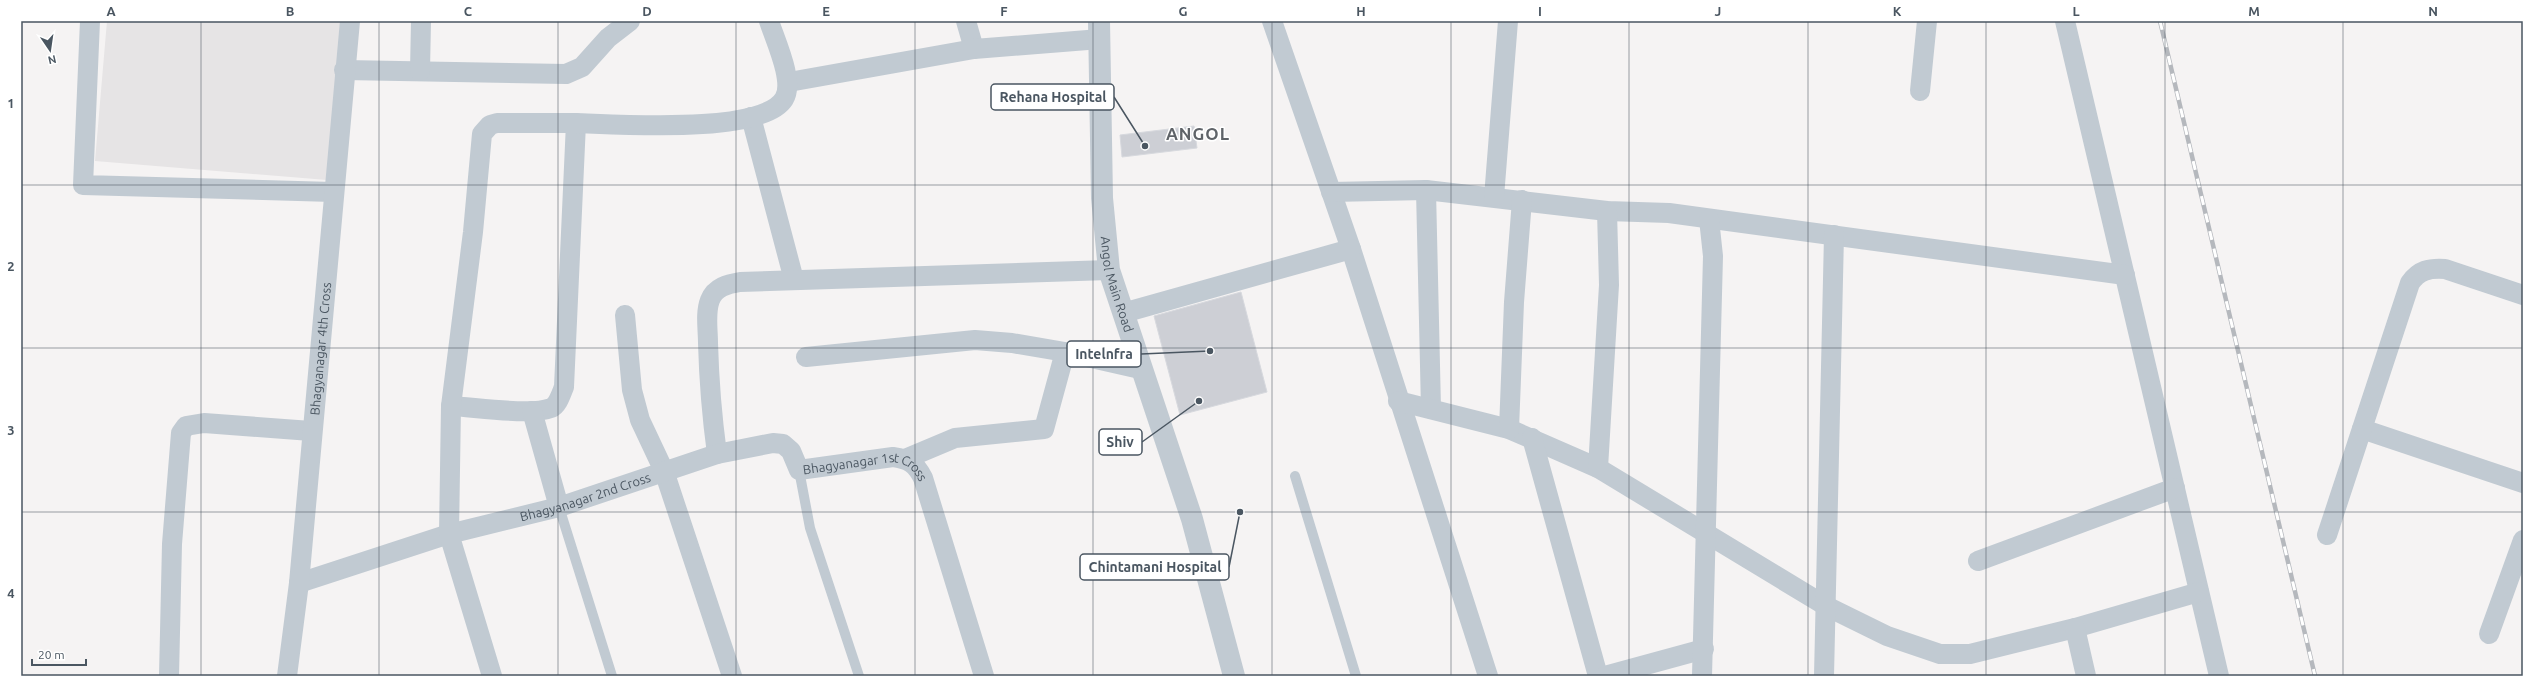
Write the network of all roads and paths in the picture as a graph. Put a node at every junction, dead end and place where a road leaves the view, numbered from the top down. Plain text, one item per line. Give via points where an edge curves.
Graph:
1 (90, 21) edge
2 (350, 21) edge
3 (421, 21) edge
4 (630, 21) edge
5 (769, 21) edge
6 (966, 21) edge
7 (1272, 21) edge
8 (1508, 21) edge
9 (1927, 21) edge
10 (2065, 21) edge
11 (1099, 30) edge
12 (974, 49) junction
13 (344, 70) junction
14 (420, 71) junction
15 (788, 82) junction
16 (1920, 91) dead end
17 (751, 117) junction
18 (576, 123) junction
19 (1426, 190) junction
20 (333, 192) junction
21 (1331, 192) junction
22 (1494, 197) junction
23 (1522, 200) junction
24 (1607, 211) junction
25 (1709, 219) junction
26 (1834, 236) junction
27 (1351, 249) junction
28 (1109, 270) junction
29 (2125, 275) junction
30 (794, 280) junction
31 (2523, 295) edge
32 (1123, 313) junction
33 (625, 315) dead end
34 (1065, 352) junction
35 (806, 357) dead end
36 (1140, 369) junction
37 (1398, 402) junction
38 (451, 406) junction
39 (1431, 409) junction
40 (532, 411) junction
41 (1509, 429) junction
42 (2362, 429) junction
43 (311, 431) junction
44 (1532, 438) junction
45 (717, 454) junction
46 (905, 459) junction
47 (1598, 468) junction
48 (799, 470) junction
49 (664, 471) junction
50 (1295, 476) dead end
51 (2523, 483) edge
52 (2175, 488) junction
53 (559, 507) junction
54 (1705, 532) junction
55 (449, 534) junction
56 (2327, 535) dead end
57 (2523, 540) edge
58 (1978, 561) dead end
59 (299, 583) junction
60 (2199, 592) junction
61 (1826, 606) junction
62 (2075, 628) junction
63 (2488, 634) dead end
64 (1704, 649) junction
65 (169, 676) edge
66 (287, 676) edge
67 (492, 676) edge
68 (612, 676) edge
69 (732, 676) edge
70 (859, 676) edge
71 (984, 676) edge
72 (1234, 676) edge
73 (1356, 676) edge
74 (1488, 676) edge
75 (1598, 676) edge
76 (1605, 676) edge
77 (1702, 676) edge
78 (1824, 676) edge
79 (2086, 676) edge
80 (2218, 676) edge

1 - 20 street via 83,184
2 - 13 street, Bhagyanagar 4th Cross
3 - 14 street
4 - 14 street via 608,38 582,67 566,74
5 - 15 street
6 - 12 street
7 - 21 street
8 - 22 street
9 - 16 street
10 - 29 street
11 - 12 street
11 - 28 street, Angol Main Road via 1102,198
12 - 15 street
13 - 14 street
13 - 20 street, Bhagyanagar 4th Cross
15 - 17 street via 784,99 772,111
17 - 18 street via 712,123 658,126
17 - 30 street
18 - 38 street via 497,123 490,125 482,134 473,232
18 - 40 street via 564,388 552,408
19 - 21 street
19 - 22 street
19 - 39 street
20 - 43 street, Bhagyanagar 4th Cross
21 - 27 street
22 - 23 street
23 - 24 street
23 - 41 street via 1514,302
24 - 25 street via 1669,213
24 - 47 street via 1609,285
25 - 26 street
25 - 54 street via 1713,256
26 - 29 street
26 - 61 street
27 - 32 street
27 - 37 street
28 - 30 street
28 - 32 street, Angol Main Road
29 - 52 street
30 - 45 street via 725,285 716,291 710,300 707,316 710,405
31 - 42 street via 2445,269 2417,273 2410,283
32 - 36 street, Angol Main Road
33 - 49 street via 632,390 640,420
34 - 35 street via 975,340
34 - 36 street
34 - 46 street via 1044,430 955,438
36 - 72 street, Angol Main Road via 1192,520
37 - 39 street
37 - 74 street
38 - 40 street
38 - 55 street
39 - 41 street
40 - 53 street
41 - 44 street
42 - 51 street
42 - 56 street
43 - 59 street, Bhagyanagar 4th Cross
43 - 65 street via 204,423 186,426 181,433 172,544
44 - 47 street
44 - 75 street
45 - 48 street, Bhagyanagar 1st Cross via 773,443 783,444 791,451
45 - 49 street, Bhagyanagar 1st Cross
46 - 48 street, Bhagyanagar 1st Cross via 893,457
46 - 71 street, Bhagyanagar 1st Cross via 917,466 923,478
47 - 54 street
48 - 70 lane via 810,528
49 - 53 street, Bhagyanagar 2nd Cross
49 - 69 street, Bhagyanagar 2nd Cross
50 - 73 lane
52 - 58 street
52 - 60 street
53 - 55 street, Bhagyanagar 2nd Cross
53 - 68 lane
54 - 61 street
54 - 64 street
55 - 59 street, Bhagyanagar 2nd Cross
55 - 67 street
57 - 63 street
59 - 66 street, Bhagyanagar 4th Cross
60 - 62 street
60 - 80 street
61 - 62 street via 1888,636 1940,654 1970,654
61 - 78 street
62 - 79 street
64 - 76 street
64 - 77 street

